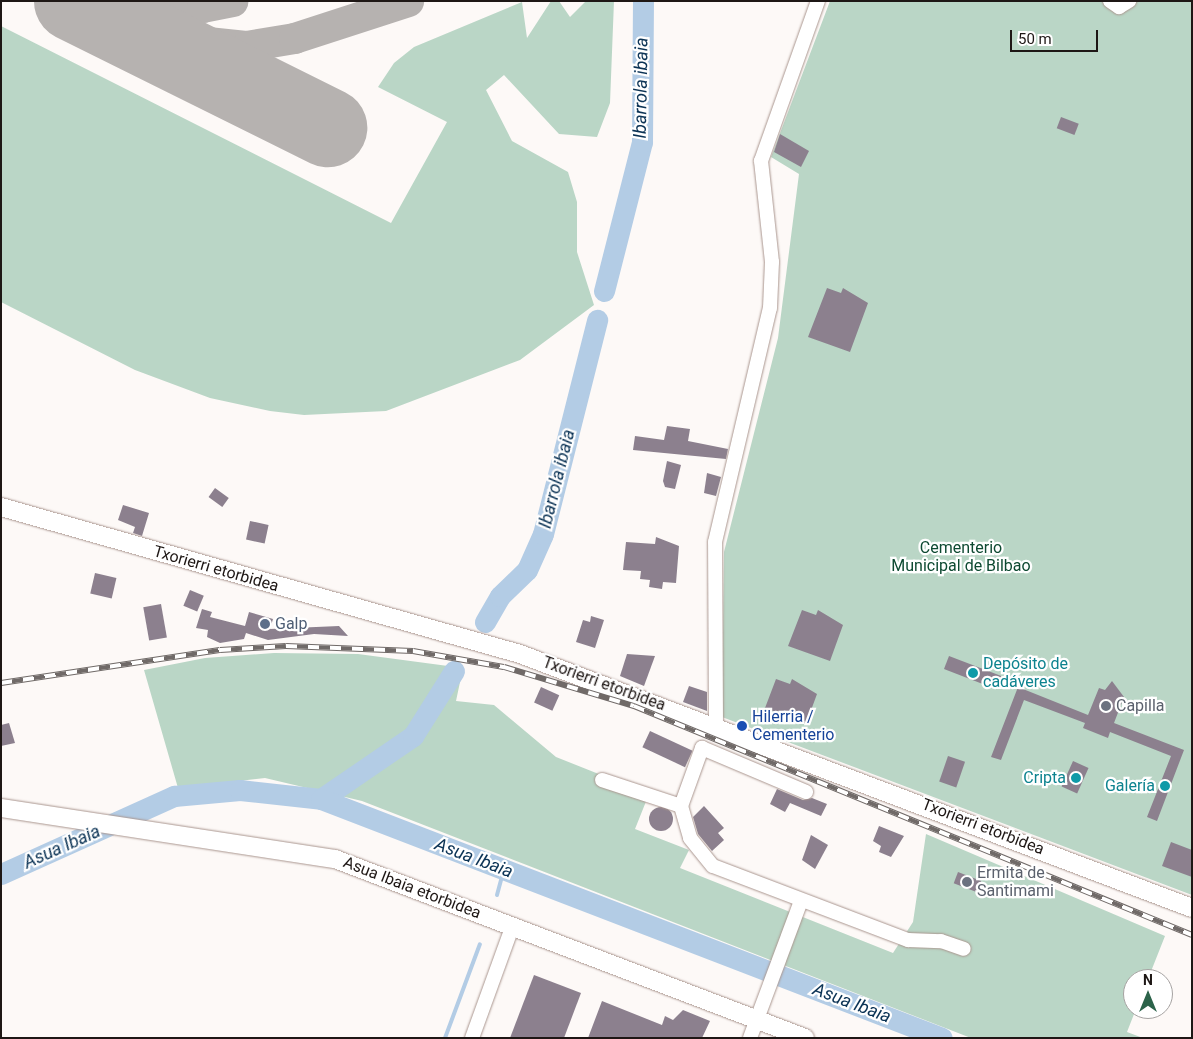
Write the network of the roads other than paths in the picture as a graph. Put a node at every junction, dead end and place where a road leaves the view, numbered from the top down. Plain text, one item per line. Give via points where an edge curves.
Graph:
1 (818, 1) edge
2 (1110, 1) edge
3 (1128, 1) edge
4 (1, 506) edge
5 (716, 724) junction
6 (602, 780) dead end
7 (806, 792) dead end
8 (680, 806) junction
9 (1, 808) edge
10 (801, 901) junction
11 (1192, 908) edge
12 (513, 925) junction
13 (964, 949) dead end
14 (756, 1019) junction
15 (472, 1038) edge
16 (750, 1038) edge
17 (805, 1038) edge

1 - 5 street via 761,161 772,262 770,308 715,542
2 - 3 street via 1119,7
4 - 5 street, Txorierri etorbidea via 457,634
5 - 11 street, Txorierri etorbidea
6 - 8 street
7 - 8 street via 702,748
8 - 10 street via 690,838 713,866
9 - 12 street, Asua Ibaia etorbidea via 336,859
10 - 13 street via 908,940 941,941
10 - 14 street
12 - 14 street, Asua Ibaia etorbidea
12 - 15 street
14 - 16 street
14 - 17 street, Asua Ibaia etorbidea

